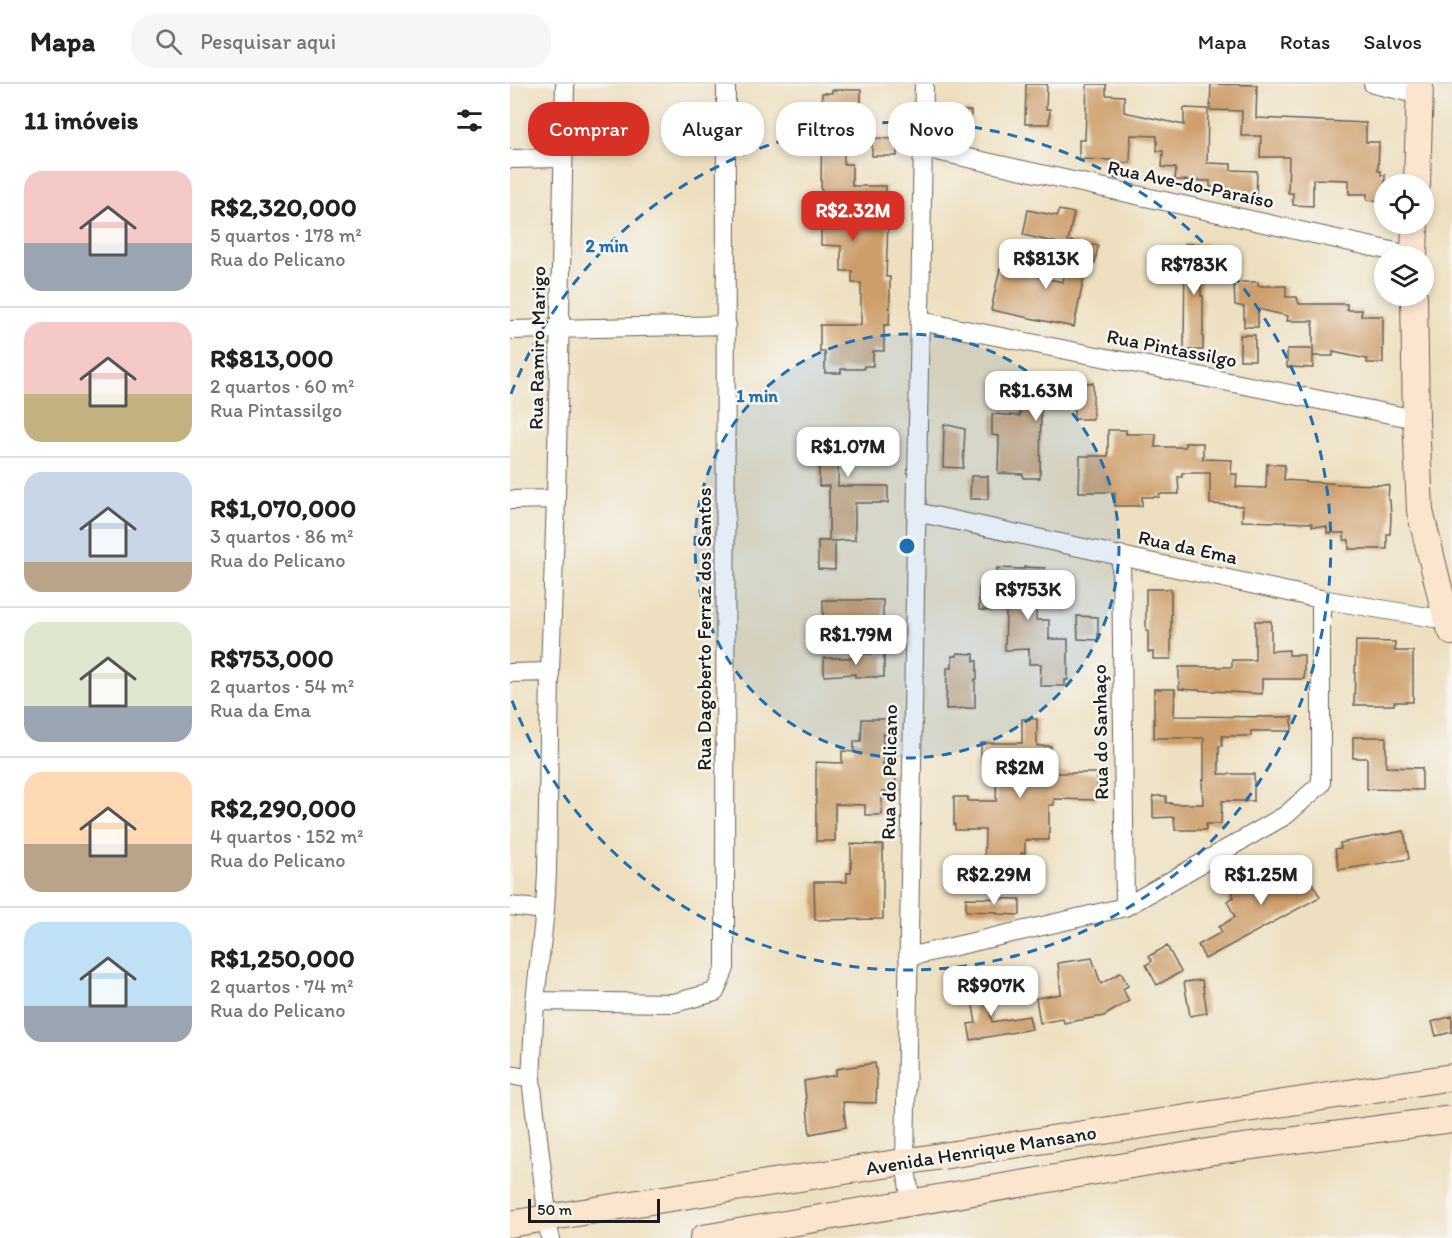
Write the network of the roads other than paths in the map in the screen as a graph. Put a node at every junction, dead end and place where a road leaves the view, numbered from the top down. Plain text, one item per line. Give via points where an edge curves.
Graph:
1 (565, 84) edge
2 (726, 84) edge
3 (924, 84) edge
4 (1373, 84) edge
5 (1420, 90) edge
6 (924, 102) edge
7 (923, 156) edge
8 (959, 156) edge
9 (562, 158) junction
10 (510, 159) edge
11 (1417, 174) edge
12 (1374, 247) edge
13 (1414, 306) edge
14 (920, 321) junction
15 (727, 325) junction
16 (560, 329) junction
17 (510, 330) edge
18 (1416, 419) junction
19 (556, 499) junction
20 (510, 500) edge
21 (916, 512) junction
22 (1121, 555) junction
23 (1321, 599) junction
24 (1450, 625) edge
25 (550, 672) junction
26 (510, 673) edge
27 (510, 906) edge
28 (1125, 907) junction
29 (545, 910) junction
30 (908, 957) junction
31 (536, 1001) junction
32 (510, 1075) edge
33 (1452, 1077) edge
34 (531, 1079) junction
35 (1452, 1119) edge
36 (905, 1161) junction
37 (910, 1203) junction
38 (510, 1224) edge
39 (549, 1228) edge
40 (703, 1238) edge

1 - 9 street, Rua Ramiro Marigo
2 - 15 street, Rua Dagoberto Ferraz dos Santos
3 - 6 street, Rua do Pelicano
4 - 5 street
5 - 11 street
7 - 14 street, Rua do Pelicano
8 - 12 street, Rua Ave-do-Paraíso
9 - 10 street
9 - 16 street, Rua Ramiro Marigo
13 - 18 street
14 - 18 street, Rua Pintassilgo
14 - 21 street, Rua do Pelicano
15 - 16 street
15 - 31 street, Rua Dagoberto Ferraz dos Santos via 725,968 715,992 674,1003
16 - 17 street
16 - 19 street, Rua Ramiro Marigo
18 - 24 street via 1420,511
19 - 20 street
19 - 25 street, Rua Ramiro Marigo
21 - 22 street, Rua da Ema
21 - 30 street, Rua do Pelicano
22 - 23 street, Rua da Ema
22 - 28 street, Rua do Sanhaço
23 - 24 street, Rua da Ema
23 - 28 street via 1321,784 1286,814
25 - 26 street
25 - 29 street, Rua Ramiro Marigo
27 - 29 street
28 - 30 street
29 - 31 street, Rua Ramiro Marigo
30 - 36 street, Rua do Pelicano
31 - 34 street, Rua Ramiro Marigo
32 - 34 street
33 - 36 street, Avenida Henrique Mansano
34 - 39 street, Rua Ramiro Marigo
35 - 37 street, Avenida Henrique Mansano via 1214,1151
36 - 37 street, Rua do Pelicano
36 - 39 street, Avenida Henrique Mansano via 638,1203
37 - 40 street, Avenida Henrique Mansano
38 - 39 street, Avenida Henrique Mansano

